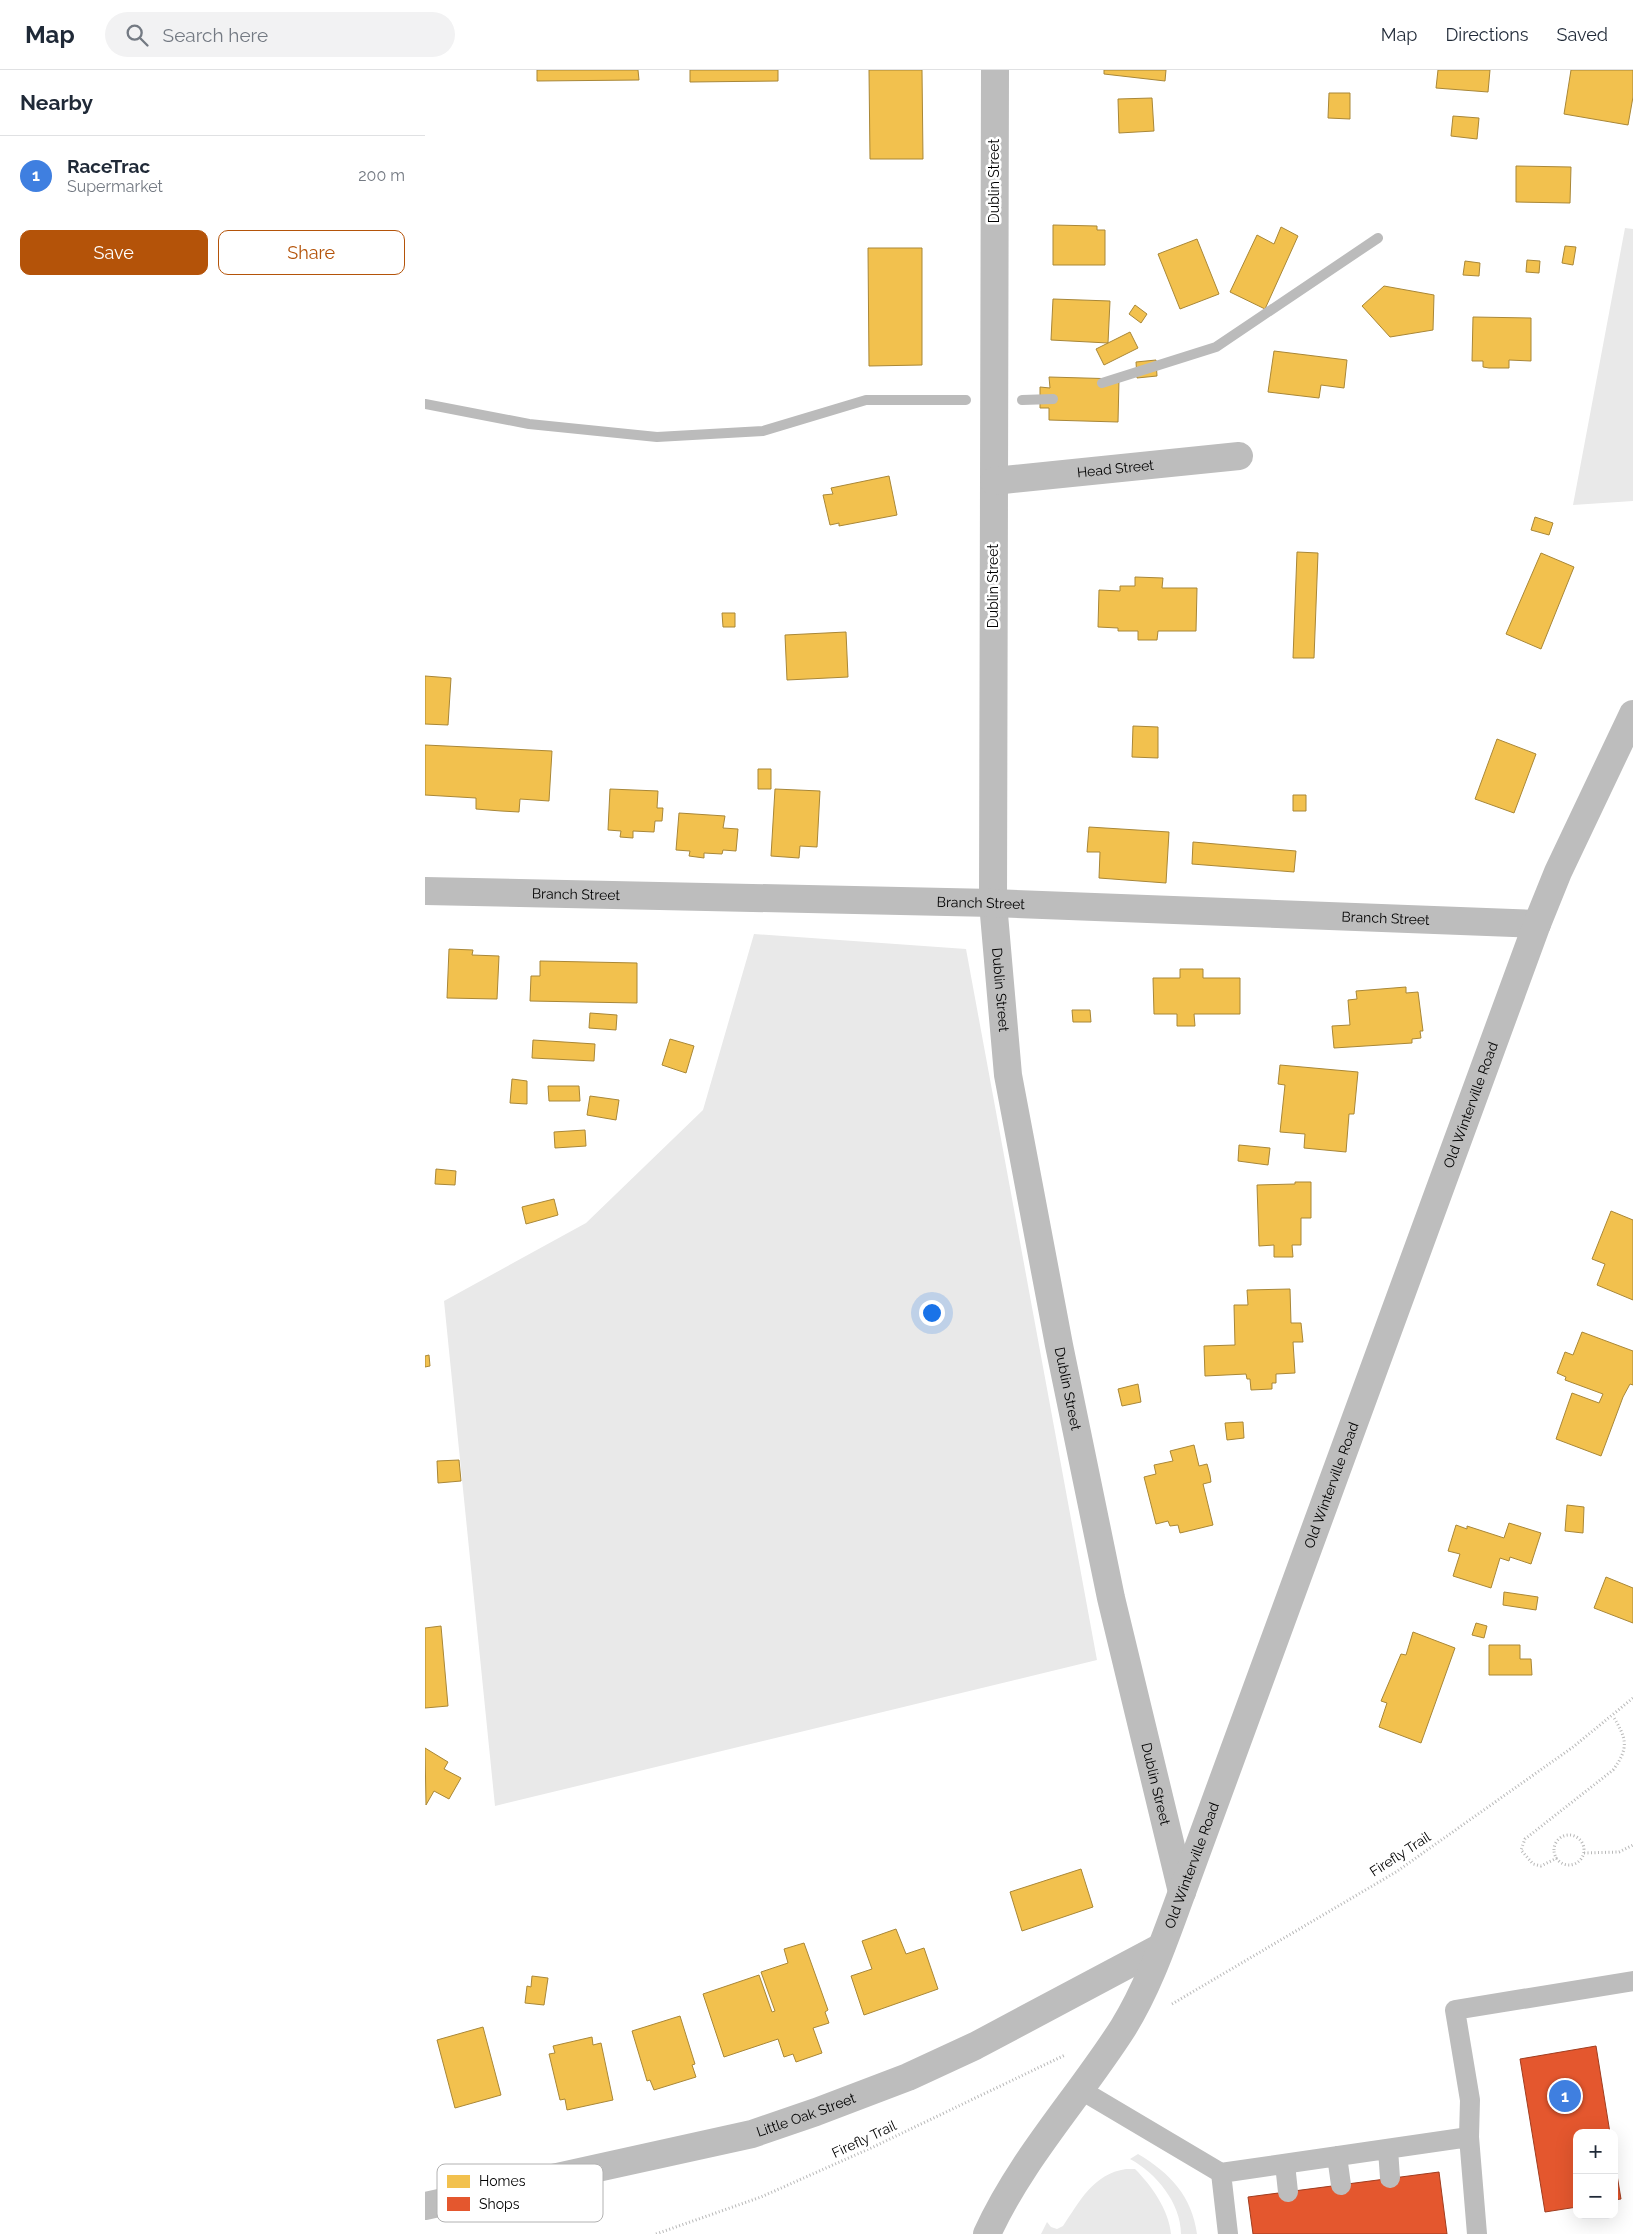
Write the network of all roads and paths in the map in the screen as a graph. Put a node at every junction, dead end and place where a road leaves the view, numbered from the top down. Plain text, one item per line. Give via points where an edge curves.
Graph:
1 (995, 70) edge
2 (1239, 456) dead end
3 (994, 481) junction
4 (1633, 714) edge
5 (425, 891) edge
6 (993, 903) junction
7 (1537, 924) junction
8 (1633, 1698) edge
9 (1613, 1716) junction
10 (1633, 1845) edge
11 (1584, 1853) junction
12 (1557, 1858) junction
13 (1183, 1892) junction
14 (1161, 1947) junction
15 (1633, 1981) edge
16 (1165, 2007) dead end
17 (1067, 2054) dead end
18 (1081, 2090) junction
19 (1469, 2137) junction
20 (1388, 2149) junction
21 (1337, 2156) junction
22 (1285, 2164) junction
23 (603, 2167) edge
24 (1221, 2173) junction
25 (1390, 2178) dead end
26 (1341, 2185) dead end
27 (1288, 2192) dead end
28 (656, 2234) edge
29 (987, 2234) edge
30 (1228, 2234) edge
31 (1477, 2234) edge

1 - 3 street, Dublin Street
2 - 3 street, Head Street
3 - 6 street, Dublin Street
4 - 7 street, Old Winterville Road via 1558,872
5 - 6 street, Branch Street
6 - 7 street, Branch Street
6 - 13 street, Dublin Street via 1009,1074 1022,1153 1111,1598
7 - 13 street, Old Winterville Road
8 - 9 path, Firefly Trail
9 - 12 path via 1624,1734 1621,1759 1613,1770 1525,1839 1521,1850 1533,1864 1541,1866
9 - 16 path, Firefly Trail via 1396,1872
10 - 11 path via 1619,1852
11 - 12 path via 1573,1865
11 - 12 path via 1583,1843 1578,1837 1566,1835 1555,1845
13 - 14 street, Old Winterville Road
14 - 18 street, Old Winterville Road via 1139,2000
14 - 23 street, Little Oak Street via 975,2046 908,2077 752,2134
15 - 19 lane via 1455,2010 1470,2100
17 - 28 path, Firefly Trail via 761,2197
18 - 24 lane
18 - 29 street, Old Winterville Road via 1018,2177
19 - 20 lane
19 - 31 lane
20 - 21 lane
20 - 25 lane
21 - 22 lane
21 - 26 lane
22 - 24 lane
22 - 27 lane
24 - 30 lane

